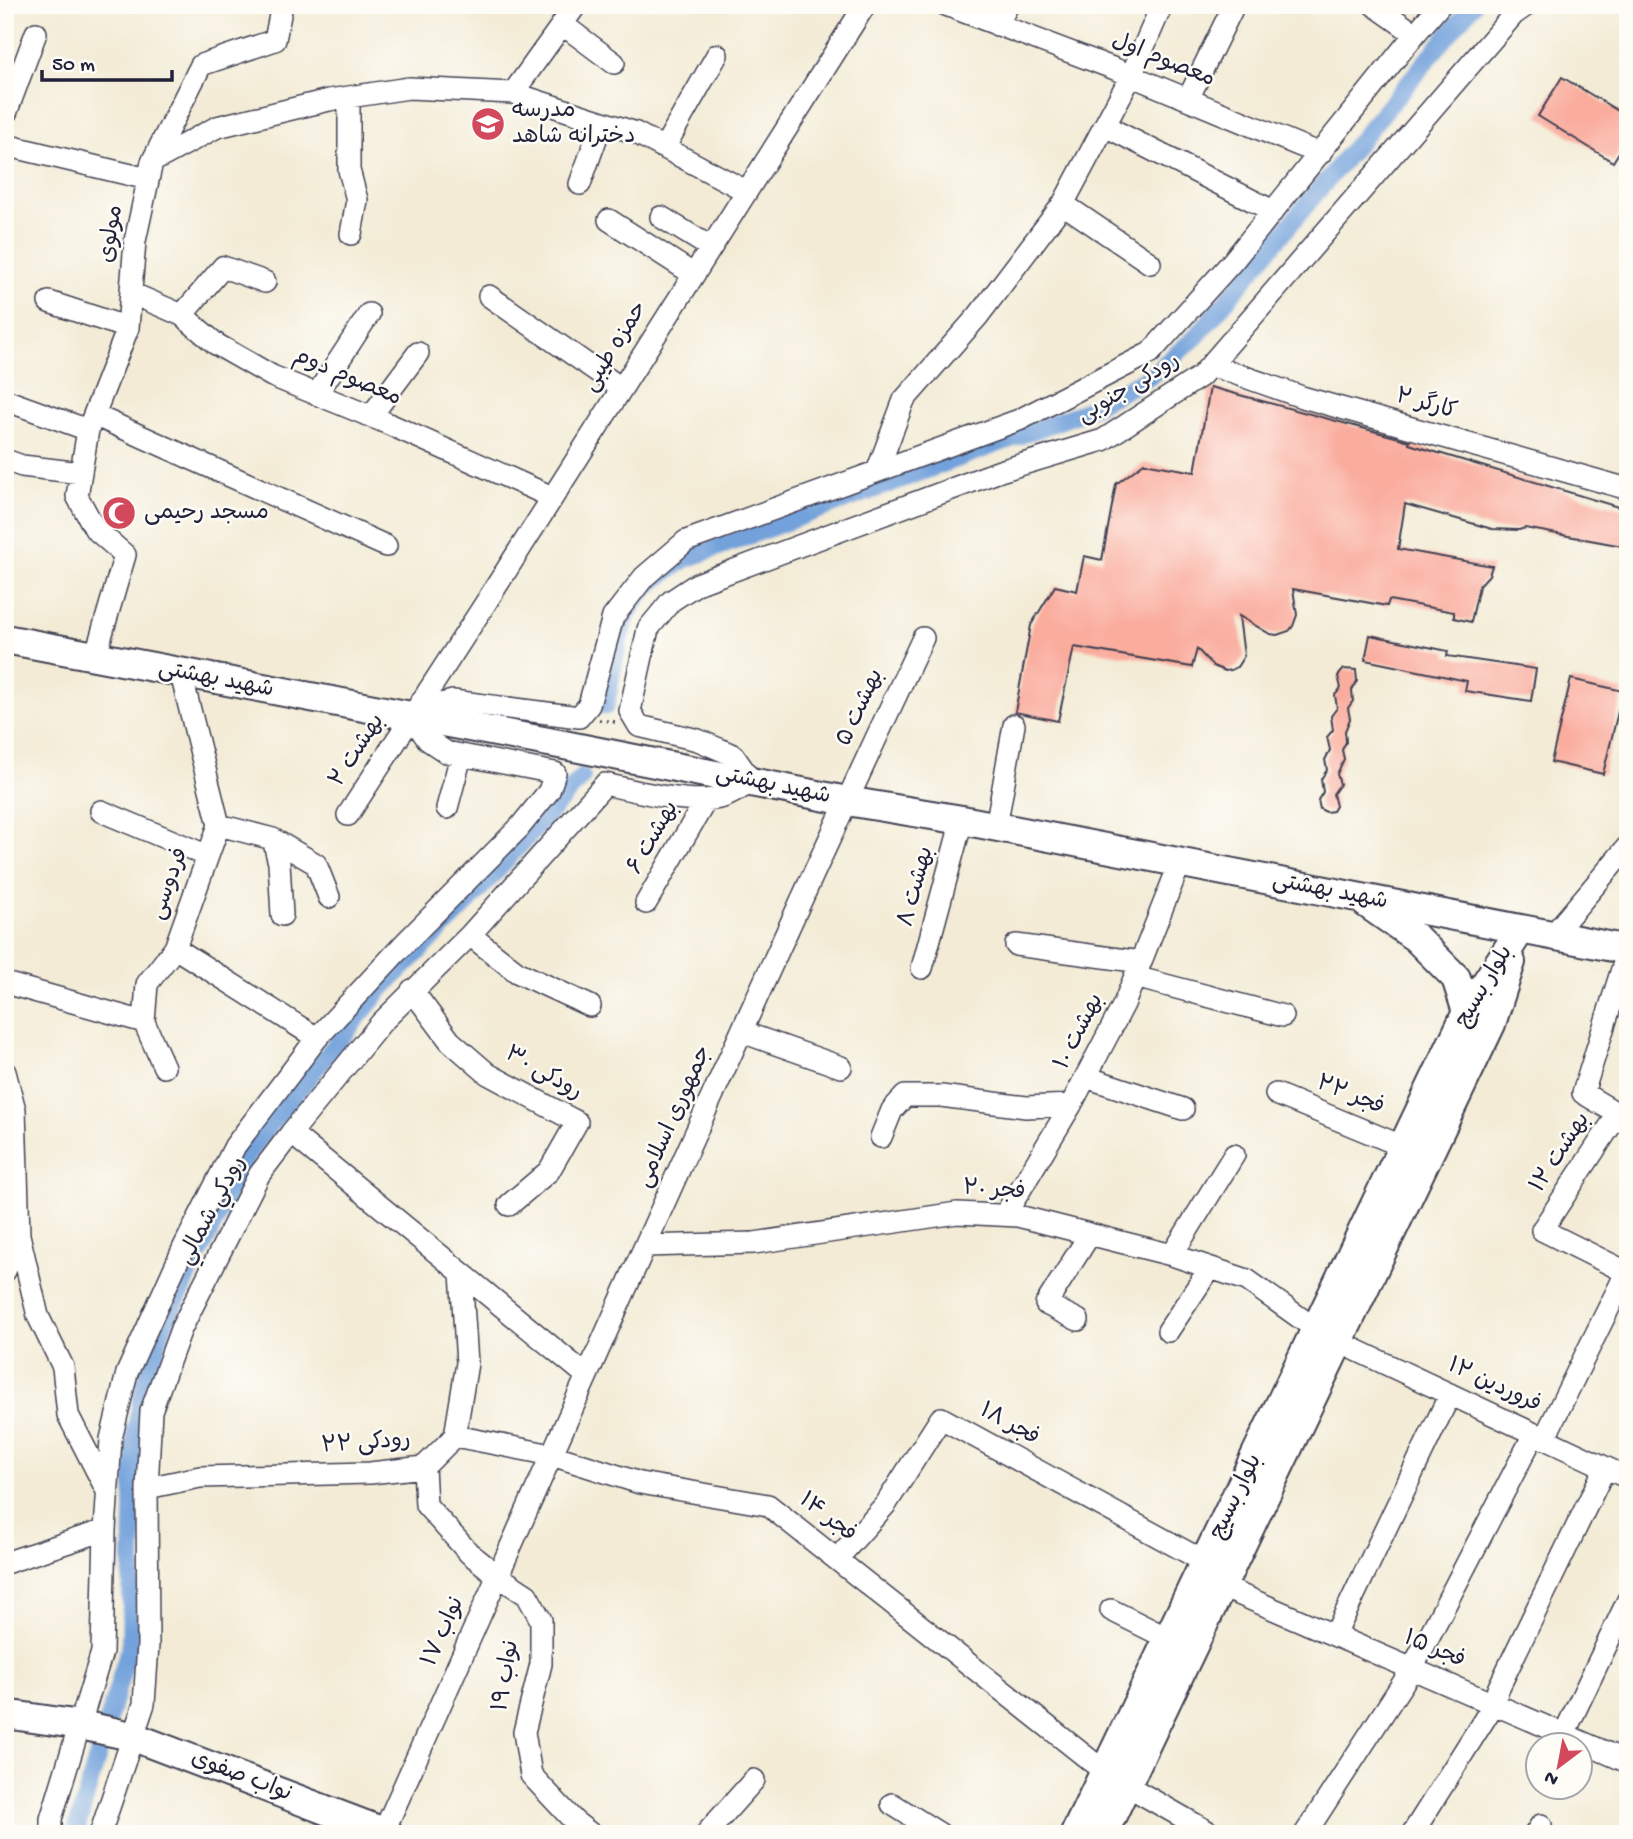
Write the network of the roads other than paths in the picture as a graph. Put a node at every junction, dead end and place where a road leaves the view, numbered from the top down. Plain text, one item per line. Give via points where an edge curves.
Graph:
1 (282, 5) edge
2 (576, 5) edge
3 (865, 5) edge
4 (946, 5) edge
5 (1009, 5) edge
6 (1163, 5) edge
7 (1234, 5) edge
8 (1374, 5) edge
9 (1440, 5) edge
10 (1527, 5) edge
11 (562, 24) junction
12 (997, 24) junction
13 (36, 33) dead end
14 (1415, 34) junction
15 (717, 55) dead end
16 (614, 62) dead end
17 (1131, 76) junction
18 (513, 93) junction
19 (349, 97) junction
20 (1188, 99) junction
21 (5, 116) edge
22 (602, 122) junction
23 (1105, 126) junction
24 (5, 145) edge
25 (664, 148) junction
26 (1320, 154) junction
27 (150, 171) junction
28 (580, 184) dead end
29 (746, 191) junction
30 (1063, 204) junction
31 (1273, 211) junction
32 (661, 217) dead end
33 (610, 220) dead end
34 (351, 234) dead end
35 (710, 247) junction
36 (1150, 263) dead end
37 (693, 274) junction
38 (265, 282) dead end
39 (131, 293) junction
40 (489, 296) dead end
41 (49, 302) dead end
42 (369, 314) dead end
43 (182, 316) junction
44 (128, 328) junction
45 (418, 353) dead end
46 (1211, 365) junction
47 (621, 388) junction
48 (317, 394) junction
49 (5, 400) edge
50 (371, 416) junction
51 (91, 422) junction
52 (5, 460) edge
53 (878, 470) junction
54 (81, 472) junction
55 (1628, 489) edge
56 (552, 498) junction
57 (386, 546) dead end
58 (923, 638) dead end
59 (5, 639) edge
60 (95, 657) junction
61 (181, 674) junction
62 (424, 719) junction
63 (1014, 725) dead end
64 (461, 756) junction
65 (752, 782) junction
66 (711, 787) junction
67 (846, 801) junction
68 (447, 808) dead end
69 (101, 811) dead end
70 (348, 815) dead end
71 (962, 820) junction
72 (219, 825) junction
73 (996, 827) junction
74 (273, 839) junction
75 (1628, 846) edge
76 (208, 856) junction
77 (1180, 863) junction
78 (329, 897) dead end
79 (1358, 897) junction
80 (646, 902) dead end
81 (282, 915) dead end
82 (1538, 932) junction
83 (470, 935) junction
84 (1016, 946) dead end
85 (175, 948) junction
86 (1628, 950) edge
87 (922, 968) dead end
88 (1138, 969) junction
89 (5, 983) edge
90 (412, 990) junction
91 (590, 1006) dead end
92 (1467, 1012) junction
93 (1283, 1016) dead end
94 (144, 1022) junction
95 (742, 1032) junction
96 (317, 1038) junction
97 (164, 1067) dead end
98 (841, 1067) dead end
99 (5, 1072) edge
100 (1086, 1077) junction
101 (1276, 1094) dead end
102 (1071, 1105) junction
103 (1183, 1109) dead end
104 (291, 1133) junction
105 (881, 1137) dead end
106 (1404, 1147) junction
107 (1234, 1155) dead end
108 (509, 1205) dead end
109 (1005, 1215) junction
110 (1090, 1234) junction
111 (19, 1235) junction
112 (645, 1246) junction
113 (1172, 1255) junction
114 (1210, 1268) junction
115 (1627, 1270) edge
116 (5, 1271) edge
117 (461, 1273) junction
118 (1078, 1320) dead end
119 (1168, 1331) dead end
120 (1327, 1335) junction
121 (587, 1376) junction
122 (1450, 1394) junction
123 (454, 1436) junction
124 (1539, 1436) junction
125 (552, 1455) junction
126 (424, 1467) junction
127 (1605, 1468) junction
128 (1628, 1478) edge
129 (147, 1489) junction
130 (108, 1492) junction
131 (105, 1530) junction
132 (837, 1559) junction
133 (5, 1563) edge
134 (1213, 1574) junction
135 (498, 1576) junction
136 (1628, 1600) edge
137 (1111, 1610) dead end
138 (1335, 1635) junction
139 (1169, 1639) junction
140 (1412, 1669) junction
141 (1494, 1704) junction
142 (5, 1714) edge
143 (81, 1725) junction
144 (1555, 1730) edge
145 (1566, 1730) edge
146 (131, 1736) junction
147 (1594, 1747) edge
148 (1628, 1762) edge
149 (1115, 1779) junction
150 (754, 1780) dead end
151 (892, 1804) dead end
152 (386, 1833) edge
153 (51, 1834) edge
154 (100, 1834) edge
155 (591, 1834) edge
156 (706, 1834) edge
157 (940, 1834) edge
158 (1075, 1834) edge
159 (1103, 1834) edge
160 (1212, 1834) edge
161 (1305, 1834) edge
162 (1412, 1834) edge

1 - 27 street, مولوی via 275,40 201,65
2 - 11 street
3 - 29 street, حمزه طیبی
4 - 12 street, معصوم اول
5 - 12 street
6 - 17 street
7 - 20 street
8 - 14 street
9 - 14 street, رودکی جنوبی
10 - 46 street, رودکی جنوبی via 1514,14
11 - 16 street
11 - 18 street
12 - 17 street, معصوم اول
13 - 21 street
14 - 26 street, رودکی جنوبی
15 - 25 street
17 - 20 street, معصوم اول
17 - 23 street
18 - 19 street via 410,88
18 - 22 street
19 - 27 street via 217,127
19 - 34 street via 349,170 358,200
20 - 26 street, معصوم اول
22 - 25 street
22 - 28 street
23 - 30 street
23 - 31 street
24 - 27 street
25 - 29 street
26 - 31 street, رودکی جنوبی
27 - 39 street, مولوی via 135,241
29 - 35 street, حمزه طیبی
30 - 36 street
30 - 53 street via 978,316 904,400
31 - 53 street, رودکی جنوبی via 1150,353 1019,420
32 - 35 street
33 - 37 street
35 - 37 street, حمزه طیبی
37 - 47 street, حمزه طیبی
38 - 43 street via 223,268
39 - 43 street, معصوم دوم
39 - 44 street, مولوی
40 - 47 street
41 - 44 street
42 - 48 street
43 - 48 street, معصوم دوم via 216,344 272,376
44 - 51 street, مولوی
45 - 50 street
46 - 55 street, کارگر ۲ via 1302,397
46 - 65 street, رودکی جنوبی via 1103,440 1000,471 697,584 671,601 648,629 631,711 639,726 698,740 733,755
47 - 56 street, حمزه طیبی
48 - 50 street, معصوم دوم
49 - 51 street
50 - 56 street, معصوم دوم
51 - 54 street, مولوی
51 - 57 street
52 - 54 street
53 - 62 street, رودکی جنوبی via 686,541 644,577 613,617 589,705 579,717 453,701 436,705
54 - 60 street, مولوی via 77,496 95,529 125,555
56 - 62 street, حمزه طیبی
58 - 67 street, بهشت ۵
59 - 60 main road, شهید بهشتی
60 - 61 main road, شهید بهشتی
61 - 62 main road, شهید بهشتی
61 - 72 street
62 - 64 street via 428,740
62 - 66 main road, شهید بهشتی
62 - 70 street, بهشت ۲
63 - 73 street
64 - 68 street
64 - 96 street, رودکي شمالي via 555,773 549,791 519,828
65 - 66 main road, شهید بهشتی
65 - 67 main road, شهید بهشتی
66 - 80 street, بهشت ۶
66 - 83 street, رودکي شمالي via 665,796 605,784
67 - 71 main road, شهید بهشتی
67 - 95 street, جمهوری اسلامی
69 - 76 street
71 - 73 main road, شهید بهشتی
71 - 87 street, بهشت ۸
72 - 74 street
72 - 76 street, فردوسی
73 - 77 main road, شهید بهشتی
74 - 78 street via 316,864
74 - 81 street
75 - 82 street
76 - 85 street, فردوسی
77 - 79 main road, شهید بهشتی
77 - 88 street, بهشت ۱۰
79 - 82 main road, شهید بهشتی
79 - 92 main road via 1416,938 1456,978
82 - 86 main road, شهید بهشتی
82 - 92 main road, بلوار بسیج
82 - 120 main road, بلوار بسیج
83 - 90 street, رودکي شمالي
83 - 91 street via 517,972
84 - 88 street
85 - 94 street via 147,984
85 - 96 street, فردوسی
86 - 115 street, بهشت ۱۲ via 1583,1093 1618,1114 1542,1230
88 - 93 street
88 - 100 street, بهشت ۱۰
89 - 94 street
90 - 104 street, رودکي شمالي
90 - 108 street, رودکی ۳۰ via 450,1041 488,1074 577,1122 550,1171
92 - 106 main road, بلوار بسیج
94 - 97 street
95 - 98 street
95 - 112 street, جمهوری اسلامی
96 - 130 street, رودکي شمالي via 235,1146 183,1249 127,1373 111,1439
99 - 111 street via 15,1110
100 - 102 street, بهشت ۱۰
100 - 103 street
101 - 106 street, فجر ۲۲
102 - 105 street via 1026,1107 905,1096 892,1110
102 - 109 street, بهشت ۱۰
104 - 117 street
104 - 129 street, رودکي شمالي via 259,1175 181,1329 151,1411
106 - 120 main road, بلوار بسیج
107 - 113 street
109 - 110 street, فجر ۲۰
109 - 112 street, فجر ۲۰ via 957,1213 754,1243
110 - 113 street, فجر ۲۰
110 - 118 street via 1046,1304
111 - 116 street
111 - 130 street via 38,1316 63,1367 68,1415
112 - 121 street, جمهوری اسلامی
113 - 114 street, فجر ۲۰
114 - 119 street
114 - 120 street, فجر ۲۰ via 1247,1280
115 - 124 street
117 - 121 street
117 - 123 street via 467,1363
120 - 122 street, ۱۲ فروردین
120 - 134 main road, بلوار بسیج
121 - 125 street, جمهوری اسلامی
122 - 124 street, ۱۲ فروردین
122 - 138 street
123 - 125 street, فجر ۱۴
123 - 126 street, رودکی ۲۲
124 - 127 street, ۱۲ فروردین
124 - 140 street
125 - 132 street, فجر ۱۴ via 640,1483 768,1505
125 - 135 street, نواب ۱۷
126 - 129 street, رودکی ۲۲ via 370,1473 200,1477
126 - 135 street, نواب ۱۹ via 426,1505 469,1553
127 - 128 street, ۱۲ فروردین
127 - 141 street
129 - 146 street, رودکي شمالي via 148,1645 144,1704
130 - 131 street, رودکي شمالي
131 - 133 street
131 - 143 street, رودکي شمالي via 102,1652
132 - 134 street, فجر ۱۸ via 886,1504 941,1418
132 - 149 street, فجر ۱۴
134 - 138 street, فجر ۱۵
134 - 139 main road, بلوار بسیج
134 - 149 main road, بلوار بسیج
135 - 152 street, نواب ۱۷
135 - 155 street, نواب ۱۹ via 527,1595 541,1620 541,1664 524,1732 531,1775
136 - 145 street
137 - 139 street
138 - 140 street, فجر ۱۵
139 - 149 main road, بلوار بسیج
140 - 141 street, فجر ۱۵
140 - 161 street
141 - 144 street, فجر ۱۵
141 - 162 street
142 - 143 main road
143 - 146 main road, نواب صفوی
143 - 153 street, رودکي شمالي via 51,1819
146 - 152 main road, نواب صفوی
146 - 154 street, رودکي شمالي
147 - 148 street, فجر ۱۵
149 - 158 main road, بلوار بسیج
149 - 159 main road, بلوار بسیج
149 - 160 street, فجر ۱۴
150 - 156 street
151 - 157 street

